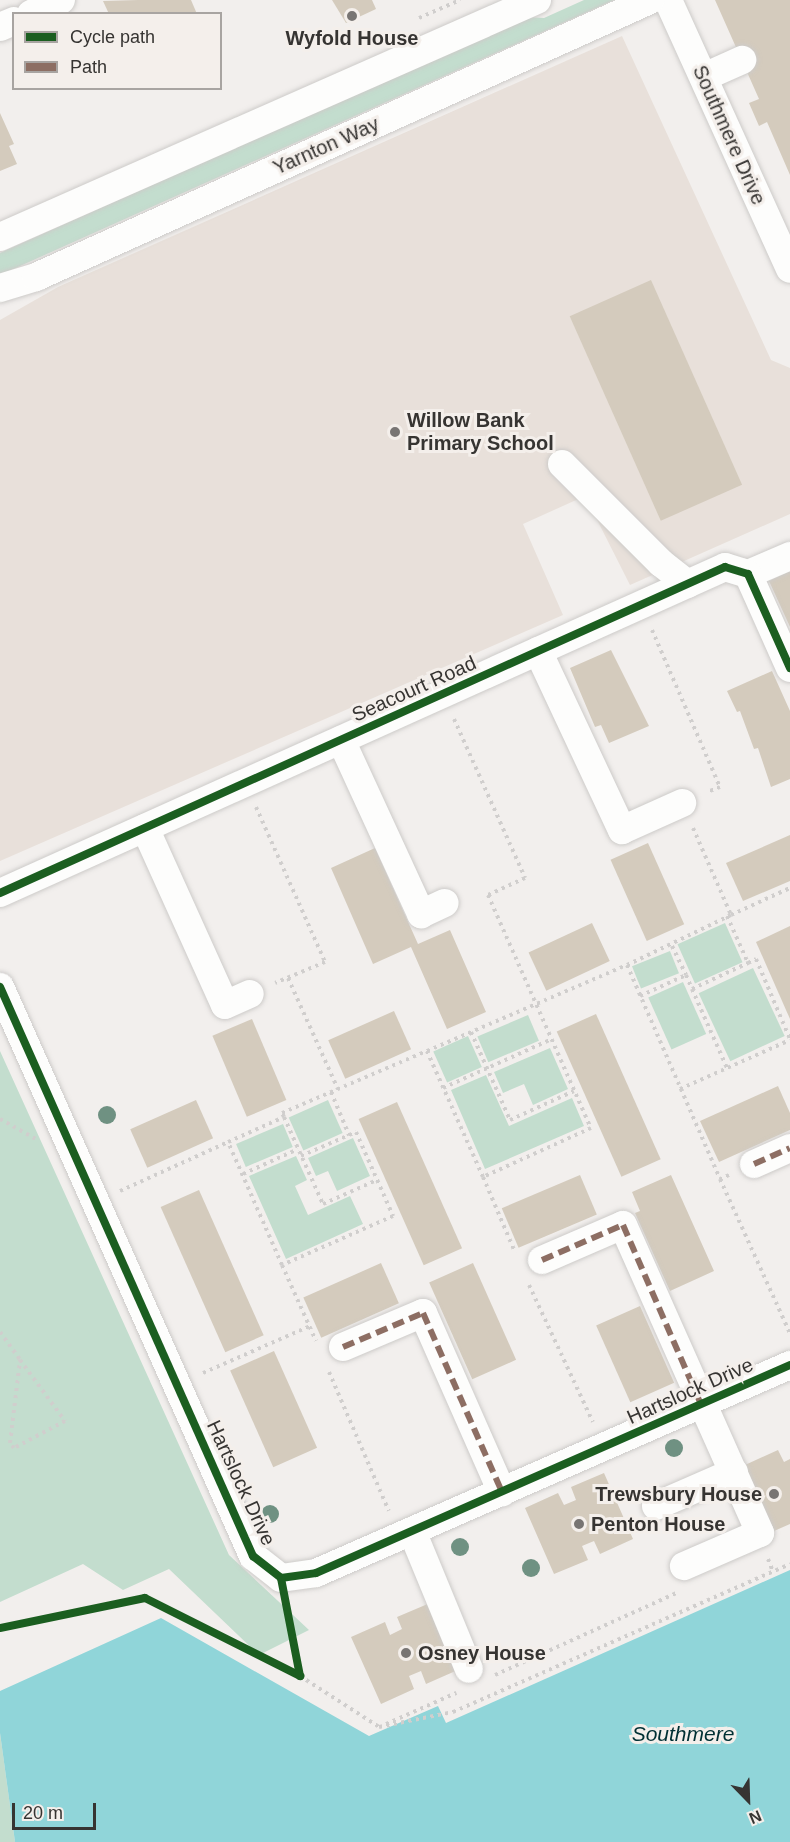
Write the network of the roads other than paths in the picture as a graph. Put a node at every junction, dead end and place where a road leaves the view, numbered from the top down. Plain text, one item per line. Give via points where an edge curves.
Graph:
1 (62, 0) edge
2 (537, 0) edge
3 (651, 0) edge
4 (668, 0) edge
5 (35, 12) edge
6 (742, 60) dead end
7 (704, 78) junction
8 (0, 237) edge
9 (788, 260) edge
10 (0, 288) edge
11 (562, 464) dead end
12 (790, 556) edge
13 (748, 574) junction
14 (688, 584) junction
15 (538, 651) junction
16 (790, 668) edge
17 (341, 740) junction
18 (682, 803) road end
19 (145, 828) junction
20 (0, 893) edge
21 (445, 903) dead end
22 (0, 987) edge
23 (250, 994) road end
24 (790, 1148) edge
25 (754, 1164) road end
26 (532, 1264) road end
27 (333, 1351) road end
28 (790, 1365) edge
29 (701, 1404) junction
30 (734, 1472) junction
31 (502, 1492) junction
32 (656, 1506) dead end
33 (406, 1534) junction
34 (683, 1578) road end
35 (474, 1679) road end

1 - 5 street
2 - 8 street
3 - 10 street, Yarnton Way via 36,277
4 - 7 street, Southmere Drive
6 - 7 street
7 - 9 street, Southmere Drive
11 - 14 street via 661,563
12 - 13 street
13 - 14 street, Seacourt Road via 725,567
13 - 16 street
14 - 15 street, Seacourt Road
15 - 17 street, Seacourt Road
15 - 18 street via 622,830
17 - 19 street, Seacourt Road
17 - 21 street, Seacourt Road via 422,914
19 - 20 street, Seacourt Road
19 - 23 street via 225,1005
22 - 33 street, Hartslock Drive via 254,1556 281,1578 316,1573
24 - 25 street
26 - 29 street, Hartslock Drive via 623,1225
27 - 31 street via 423,1313
28 - 29 street, Hartslock Drive
29 - 30 street
29 - 31 street, Hartslock Drive
30 - 32 street
30 - 34 street via 760,1533
31 - 33 street, Hartslock Drive
33 - 35 street

